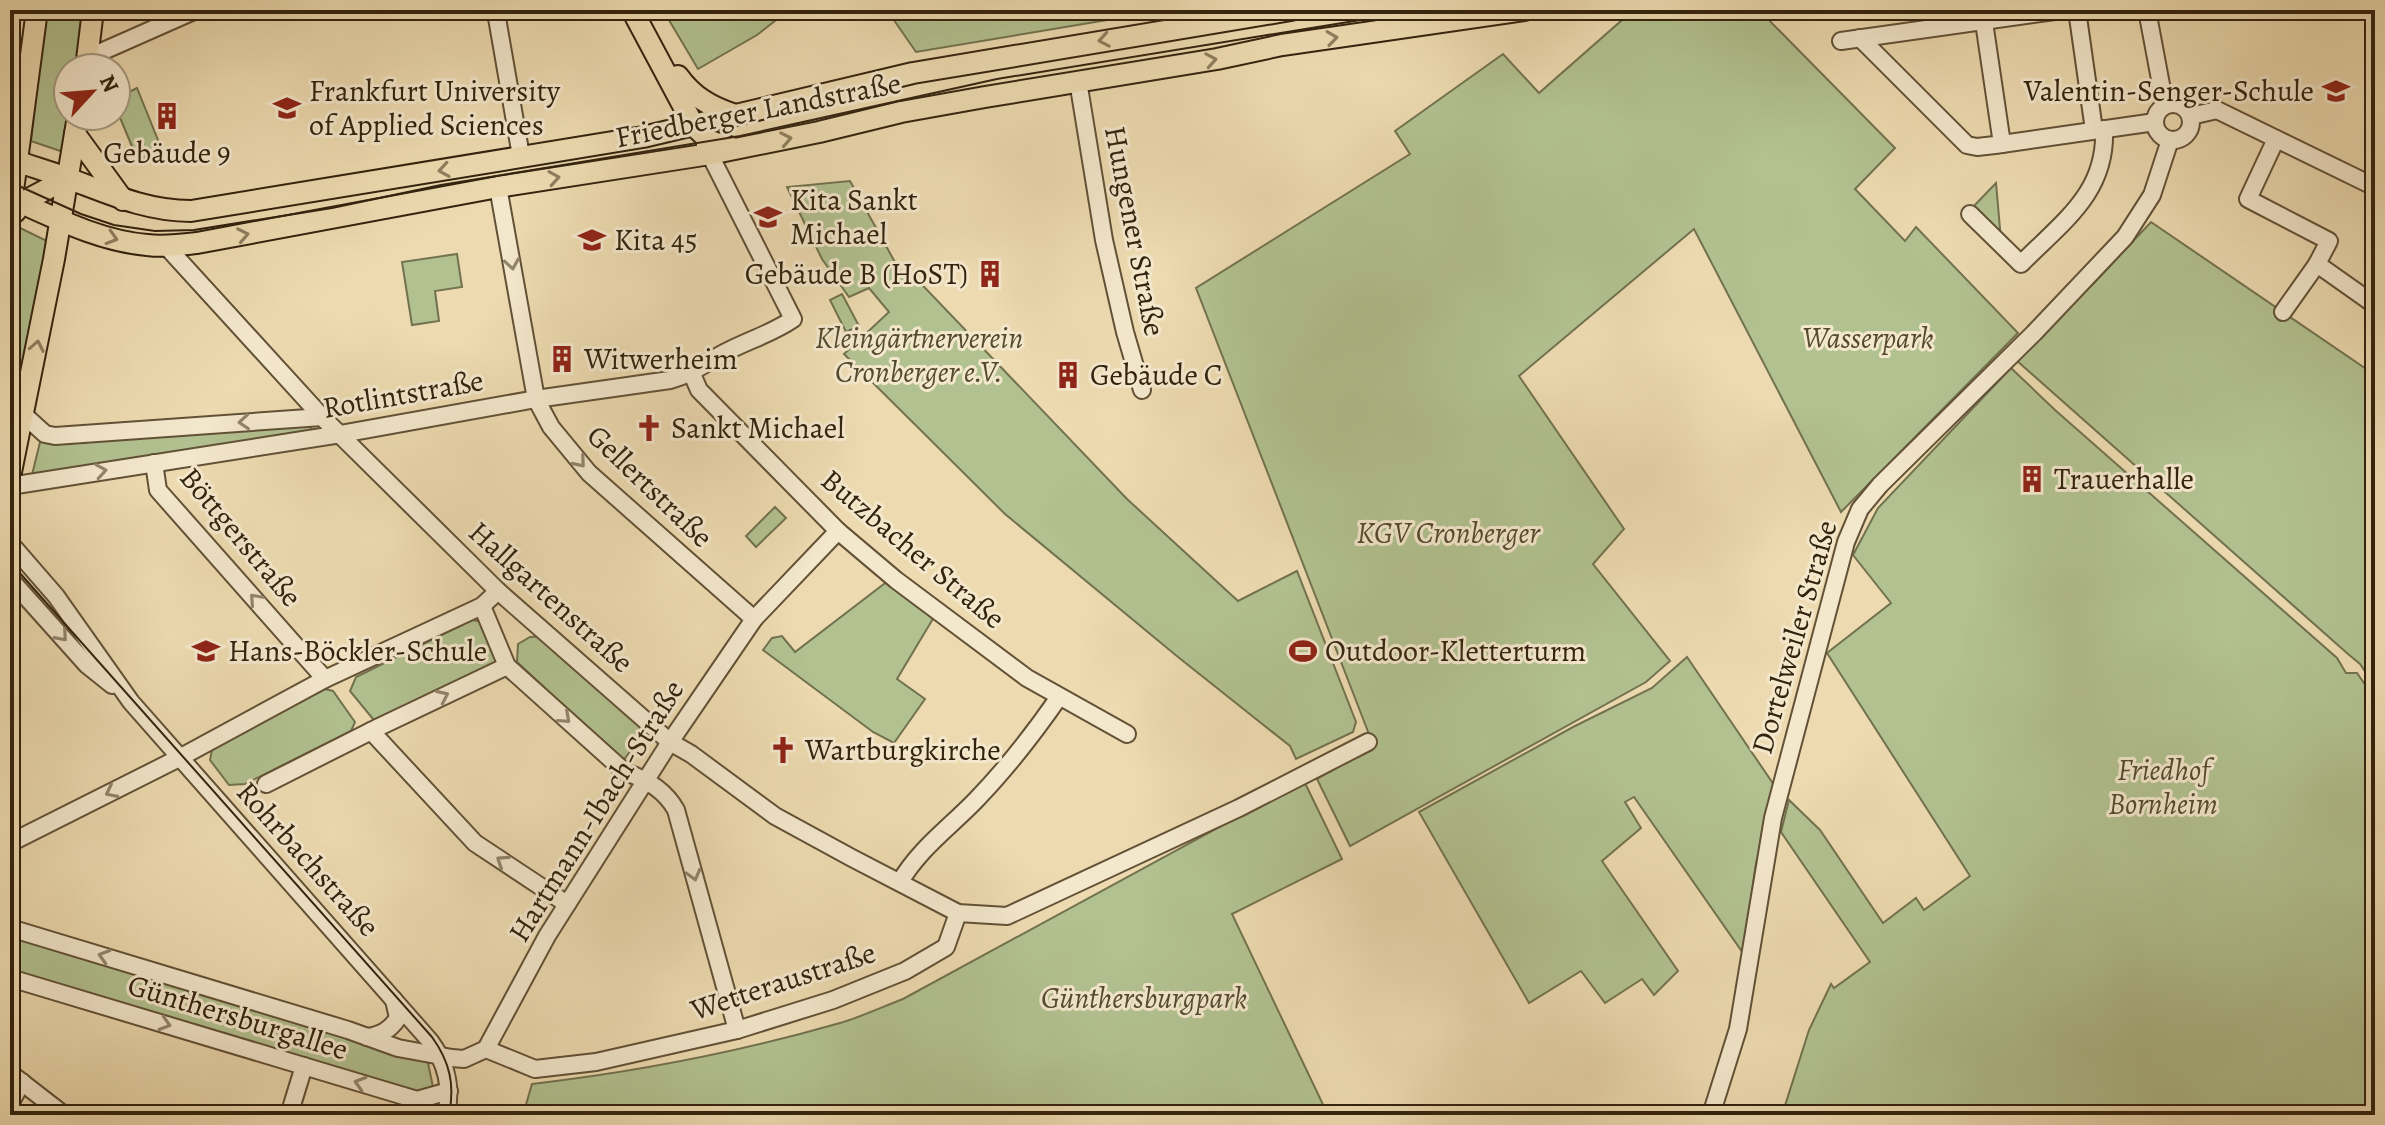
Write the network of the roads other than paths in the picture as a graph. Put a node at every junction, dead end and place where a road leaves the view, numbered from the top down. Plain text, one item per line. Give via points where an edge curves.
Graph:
1 (10, 10) edge
2 (93, 10) edge
3 (196, 10) edge
4 (492, 10) edge
5 (632, 10) edge
6 (1291, 10) edge
7 (1423, 10) edge
8 (1524, 10) edge
9 (2062, 10) edge
10 (2077, 10) edge
11 (2147, 10) edge
12 (37, 11) edge
13 (1437, 15) edge
14 (1984, 22) junction
15 (1404, 29) junction
16 (647, 34) junction
17 (1860, 38) junction
18 (1841, 41) dead end
19 (88, 52) edge
20 (101, 52) dead end
21 (1078, 81) junction
22 (2168, 104) junction
23 (735, 115) junction
24 (2191, 116) junction
25 (690, 119) junction
26 (2155, 122) junction
27 (2099, 129) junction
28 (75, 132) edge
29 (81, 132) edge
30 (2276, 139) junction
31 (2170, 140) junction
32 (2002, 144) junction
33 (736, 149) junction
34 (710, 154) junction
35 (521, 156) junction
36 (14, 161) edge
37 (63, 171) junction
38 (498, 187) junction
39 (2375, 187) edge
40 (123, 200) junction
41 (13, 201) edge
42 (1970, 214) dead end
43 (61, 220) junction
44 (166, 246) junction
45 (2317, 264) junction
46 (2373, 299) edge
47 (2283, 312) dead end
48 (692, 374) junction
49 (1142, 390) dead end
50 (536, 399) junction
51 (322, 417) junction
52 (18, 429) edge
53 (341, 434) junction
54 (154, 463) junction
55 (10, 477) edge
56 (10, 486) edge
57 (838, 531) junction
58 (10, 543) edge
59 (10, 579) edge
60 (498, 591) junction
61 (482, 606) junction
62 (754, 619) junction
63 (507, 666) junction
64 (325, 679) junction
65 (1059, 697) junction
66 (131, 702) junction
67 (371, 731) junction
68 (1127, 734) dead end
69 (670, 742) junction
70 (1368, 742) dead end
71 (181, 757) junction
72 (645, 779) junction
73 (266, 784) dead end
74 (10, 843) edge
75 (900, 882) junction
76 (567, 904) junction
77 (958, 913) junction
78 (10, 928) edge
79 (10, 978) edge
80 (394, 998) junction
81 (737, 1030) junction
82 (365, 1037) junction
83 (486, 1049) junction
84 (441, 1056) junction
85 (304, 1066) junction
86 (16, 1077) edge
87 (449, 1091) junction
88 (10, 1104) edge
89 (64, 1115) edge
90 (289, 1115) edge
91 (446, 1115) edge
92 (1711, 1115) edge

1 - 12 street
2 - 19 main road
3 - 20 street
4 - 35 street
5 - 16 main road
6 -> 23 main road, Friedberger Landstraße via 913,73
7 - 15 main road
8 - 13 main road, Friedberger Landstraße
9 - 14 street
10 - 27 street
11 - 22 street
12 - 36 main road
13 - 15 main road, Friedberger Landstraße
14 - 17 street
14 - 32 street
21 -> 15 main road, Friedberger Landstraße
16 - 23 main road via 692,94
16 - 25 main road
17 - 18 street
17 - 32 street via 1967,145
33 -> 21 main road, Friedberger Landstraße via 901,112
21 - 49 street, Hungener Straße via 1104,240
22 - 24 street via 2177,104
22 - 26 street via 2160,108
23 - 25 main road, Friedberger Landstraße
24 - 30 street via 2217,110
24 - 31 street via 2187,134
25 - 33 main road via 710,141
25 - 34 street
25 - 35 main road, Friedberger Landstraße via 643,137
26 - 27 street
26 - 31 street via 2161,136
27 - 32 street
27 - 42 street via 2105,146 2090,191 2021,264
28 - 37 main road
29 - 40 main road
30 - 39 street
30 - 45 street via 2248,199 2329,241
31 - 92 street, Dortelweiler Straße via 2152,195 2125,237 1860,509 1846,542 1773,818 1738,1029
33 - 34 main road, Friedberger Landstraße
38 -> 34 main road, Friedberger Landstraße
34 - 48 street, Rotlintstraße via 793,319
35 -> 40 main road, Friedberger Landstraße via 191,211
36 - 37 main road, Friedberger Landstraße
36 - 41 main road
37 - 40 main road, Friedberger Landstraße
37 - 41 main road
37 - 43 main road
44 -> 38 main road, Friedberger Landstraße
38 -> 50 street, Gellertstraße
41 - 43 main road, Friedberger Landstraße
43 -> 44 main road, Friedberger Landstraße via 123,241
52 -> 43 main road
44 - 51 street, Hallgartenstraße
45 - 46 street
45 - 47 street
48 - 50 street, Rotlintstraße
48 - 57 street, Butzbacher Straße via 699,390
50 - 53 street, Rotlintstraße
50 -> 62 street, Gellertstraße via 551,427 589,473
51 -> 52 street, Rotlintstraße via 55,436
51 - 53 street, Hallgartenstraße
52 - 55 main road
53 - 54 street, Rotlintstraße
53 - 60 street, Hallgartenstraße
56 -> 54 street, Rotlintstraße
64 -> 54 street, Böttgerstraße via 158,490
57 - 62 street, Hartmann-Ibach-Straße
57 - 65 street, Butzbacher Straße via 945,617
58 - 66 street, Rohrbachstraße via 56,596
59 -> 66 street, Rohrbachstraße via 87,665
60 - 61 street
60 - 69 street, Hallgartenstraße
61 - 63 street, Hallgartenstraße
61 - 64 street
62 - 69 street, Hartmann-Ibach-Straße
67 -> 63 street
63 -> 72 street, Hallgartenstraße via 625,772
64 - 71 street
65 - 68 street, Butzbacher Straße
65 - 75 street via 1023,747 912,862
66 - 71 street, Rohrbachstraße
67 - 73 street
76 -> 67 street via 475,843
69 - 72 street, Hartmann-Ibach-Straße
69 - 75 street, Hallgartenstraße via 775,816
70 - 77 street via 1007,916
71 -> 74 street
71 - 80 street, Rohrbachstraße
72 - 76 street, Hartmann-Ibach-Straße
72 -> 81 street, Hallgartenstraße via 676,810
75 - 77 street, Hallgartenstraße
76 - 83 street, Hartmann-Ibach-Straße
77 - 81 street, Wetteraustraße via 946,947 905,971
82 -> 78 street, Günthersburgallee
79 -> 85 street, Günthersburgallee
80 - 82 street, Günthersburgallee via 398,1018 390,1029
80 - 84 street, Rohrbachstraße
81 - 83 street, Wetteraustraße via 596,1062 535,1069
82 - 84 street, Günthersburgallee
83 - 84 street via 464,1059
84 - 87 street
87 -> 85 street, Günthersburgallee via 417,1100
85 - 90 street
86 - 88 street
86 - 89 street
87 - 91 street

